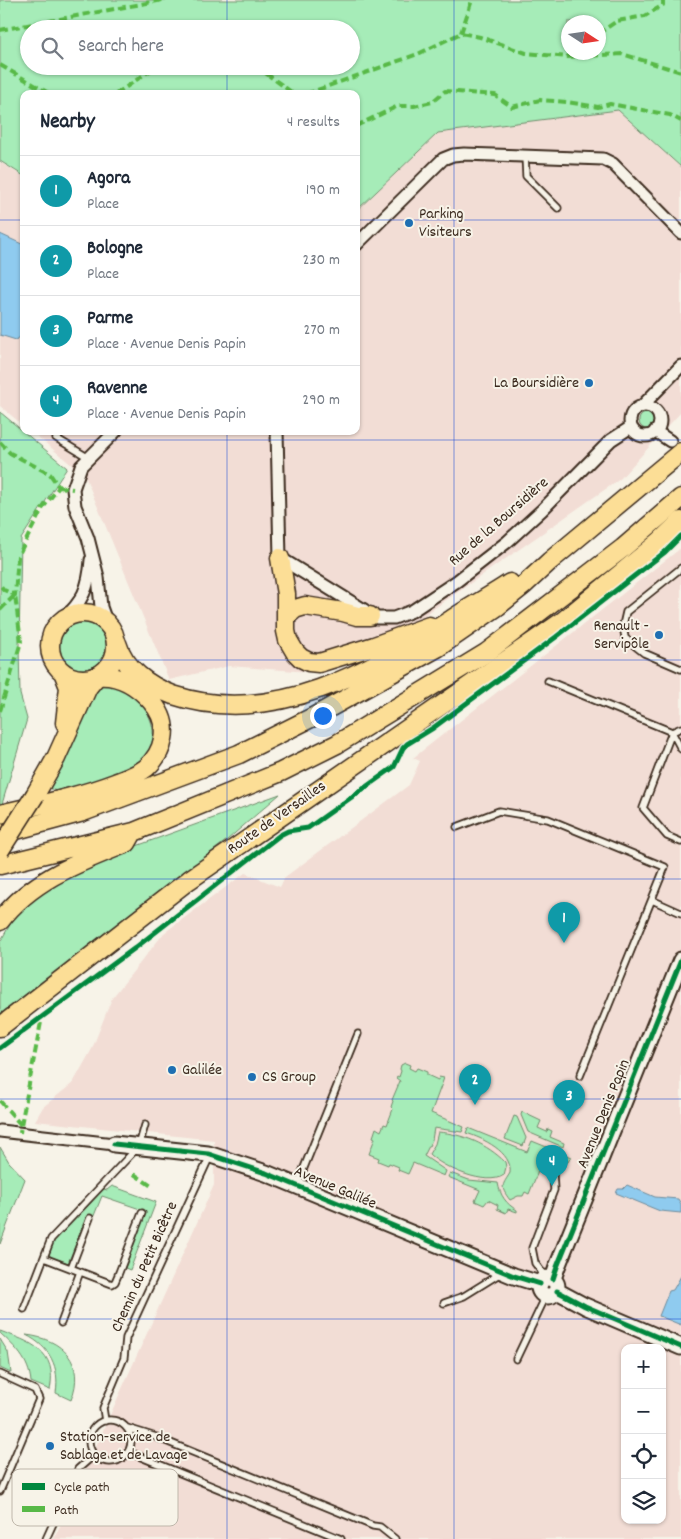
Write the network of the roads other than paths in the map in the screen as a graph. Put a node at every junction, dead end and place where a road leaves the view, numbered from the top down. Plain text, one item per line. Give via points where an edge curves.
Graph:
1 (525, 155) junction
2 (558, 208) dead end
3 (681, 234) edge
4 (360, 241) edge
5 (681, 366) edge
6 (643, 405) junction
7 (631, 427) junction
8 (655, 432) junction
9 (112, 435) edge
10 (277, 435) edge
11 (56, 438) dead end
12 (675, 447) edge
13 (89, 458) junction
14 (681, 498) edge
15 (681, 521) edge
16 (92, 551) junction
17 (280, 558) junction
18 (550, 561) junction
19 (681, 568) edge
20 (370, 616) junction
21 (286, 617) junction
22 (62, 620) junction
23 (451, 620) junction
24 (106, 621) junction
25 (117, 643) junction
26 (681, 669) edge
27 (63, 672) junction
28 (97, 676) junction
29 (548, 681) dead end
30 (681, 728) edge
31 (672, 732) junction
32 (62, 743) junction
33 (681, 749) edge
34 (0, 814) edge
35 (457, 827) dead end
36 (134, 832) junction
37 (0, 835) edge
38 (681, 842) edge
39 (0, 850) edge
40 (0, 865) edge
41 (652, 900) junction
42 (681, 913) edge
43 (0, 921) edge
44 (681, 960) edge
45 (0, 1027) edge
46 (358, 1034) dead end
47 (580, 1076) dead end
48 (144, 1125) dead end
49 (4, 1132) edge
50 (114, 1144) joint
51 (139, 1146) junction
52 (210, 1155) junction
53 (552, 1157) dead end
54 (297, 1186) junction
55 (142, 1213) dead end
56 (90, 1218) dead end
57 (44, 1258) junction
58 (70, 1268) junction
59 (80, 1272) junction
60 (503, 1272) junction
61 (548, 1286) junction
62 (444, 1303) dead end
63 (24, 1309) dead end
64 (61, 1323) dead end
65 (681, 1347) edge
66 (516, 1359) dead end
67 (0, 1374) edge
68 (105, 1421) junction
69 (127, 1428) junction
70 (129, 1452) junction
71 (94, 1455) junction
72 (78, 1469) edge
73 (170, 1469) edge
74 (178, 1472) edge
75 (0, 1491) edge
76 (52, 1526) edge
77 (46, 1539) edge
78 (341, 1539) edge
79 (395, 1539) edge

1 - 2 lane via 526,176
1 - 3 street via 603,159 613,164
1 - 4 street via 464,154 443,159
5 - 6 street
6 - 7 street via 631,414
6 - 8 street via 652,407 659,415
7 - 8 street via 641,435
7 - 20 street, Rue de la Boursidière via 612,440 525,526 475,568 402,615 386,619
8 - 12 street
9 - 13 street
10 - 17 street
11 - 13 lane
12 - 18 main road
13 - 16 street via 79,471 74,489 75,506
14 - 36 main road via 624,548 493,648 338,744 289,768
15 - 45 main road, Route de Versailles via 563,621 188,880
16 - 22 street via 86,588 74,610
16 - 24 street
17 - 20 street
17 - 21 main road
18 - 23 main road via 540,561
18 - 37 main road via 504,601 437,648 313,717 230,757 83,812
19 - 26 lane via 626,612 623,625 625,638 644,653
20 - 21 main road via 305,606
21 - 23 main road via 288,640 295,652 309,662 319,663
22 - 24 main road via 87,612
22 - 27 main road via 52,634 50,651 52,659
23 - 25 main road via 411,646 330,685 287,699 246,706 194,701 157,688 127,663
24 - 25 main road
25 - 28 main road via 113,661
27 - 28 main road via 79,679
27 - 32 main road via 69,698
28 - 32 main road via 88,687
28 - 34 main road via 112,676 125,681 157,708 164,725 158,755 146,768 110,785
29 - 31 lane
30 - 31 lane
31 - 33 lane
31 - 38 lane via 643,808 667,836
32 - 39 main road, bridge
35 - 41 lane via 499,811 548,820 664,867
36 - 40 main road
36 - 43 main road via 127,843 78,863 35,886
41 - 42 lane
41 - 47 lane
44 - 61 main road, Avenue Denis Papin
46 - 54 lane
48 - 51 lane
49 - 50 street, Avenue Galilée
50 - 51 main road, Avenue Galilée
51 - 52 main road, Avenue Galilée
51 - 57 lane via 51,1239
52 - 54 main road, Avenue Galilée
52 - 68 lane, Chemin du Petit Bicêtre via 126,1338 124,1358 103,1408
53 - 61 lane via 554,1190 532,1248 535,1263
54 - 60 main road, Avenue Galilée
55 - 59 lane via 115,1282 112,1284
56 - 58 lane
57 - 58 lane
57 - 63 lane
58 - 59 lane
59 - 64 lane
60 - 61 main road, Avenue Galilée
60 - 62 lane via 464,1296
61 - 65 main road, Avenue Galilée via 585,1306
61 - 66 lane
67 - 75 lane via 36,1390 39,1399
68 - 69 lane via 117,1421
68 - 71 lane via 94,1427 89,1438
69 - 70 lane via 132,1442
69 - 79 lane via 380,1527
70 - 71 lane via 112,1463
70 - 73 lane
71 - 72 lane
74 - 78 lane
76 - 77 lane

